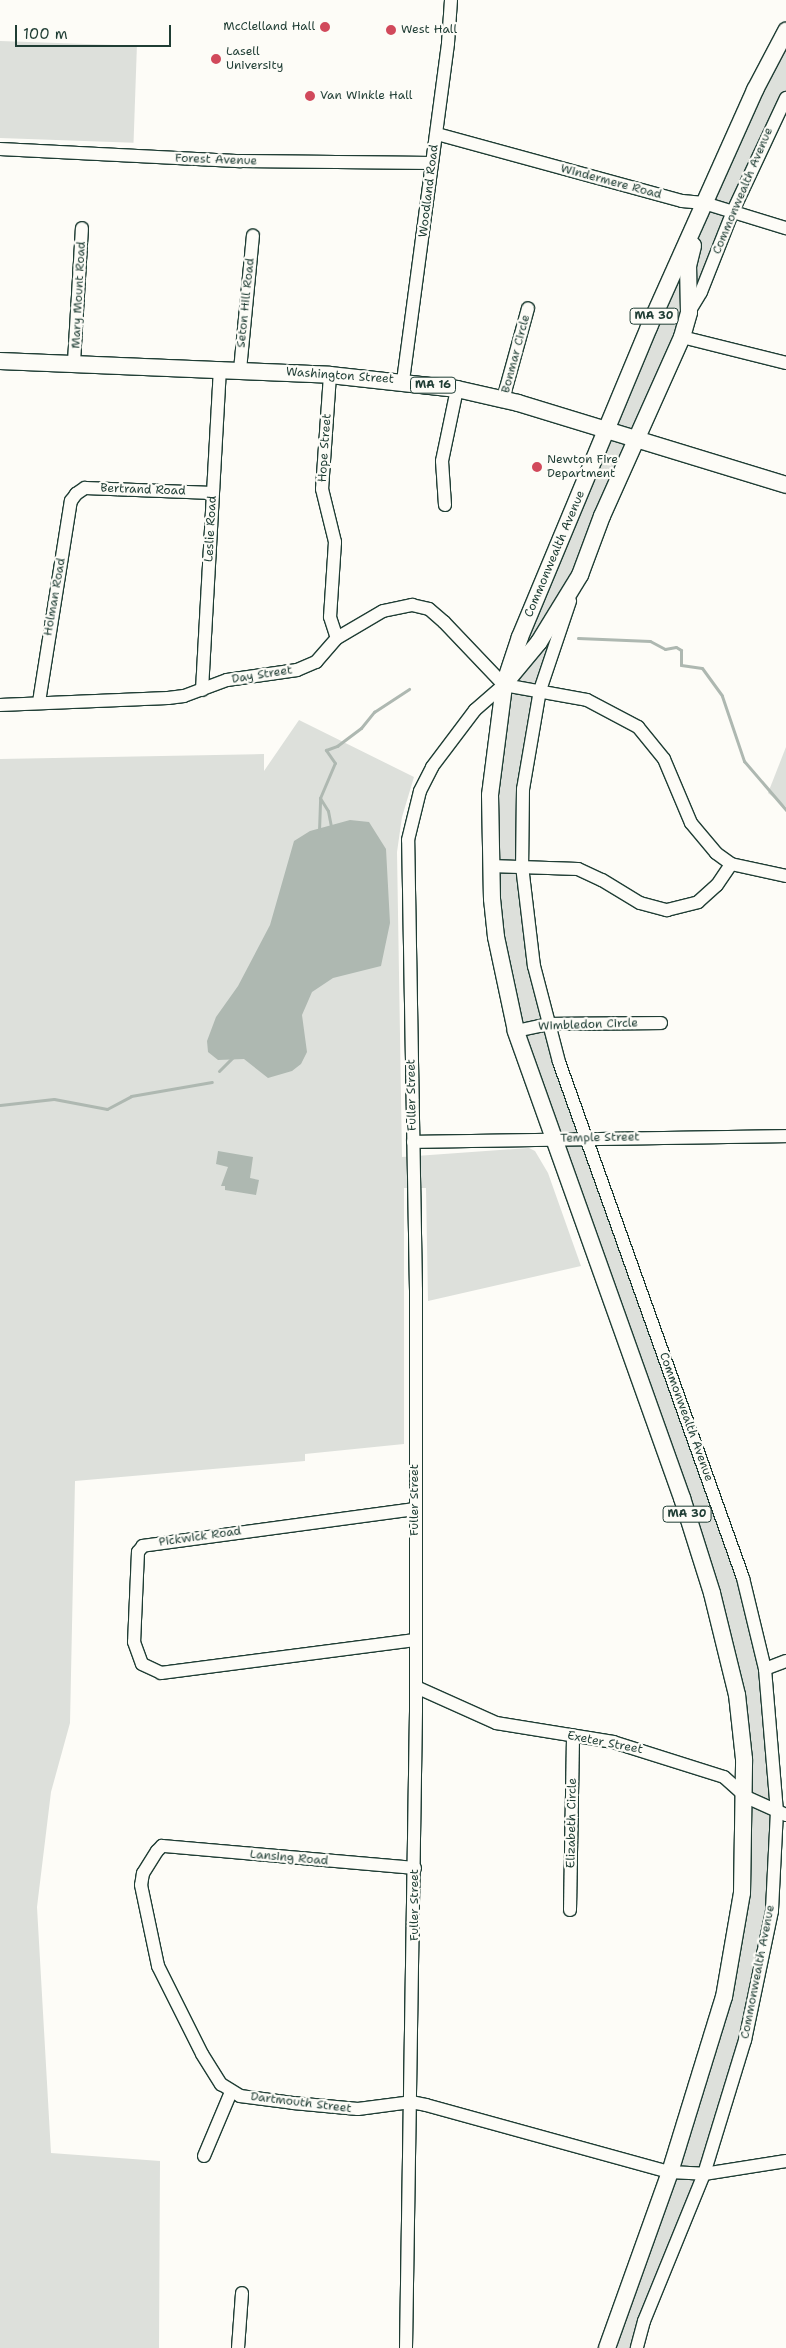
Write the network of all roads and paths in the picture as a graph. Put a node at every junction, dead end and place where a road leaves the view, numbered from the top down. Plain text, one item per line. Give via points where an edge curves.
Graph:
1 (450, 0) edge
2 (786, 31) edge
3 (786, 98) edge
4 (436, 134) junction
5 (0, 149) edge
6 (432, 163) junction
7 (704, 203) junction
8 (733, 212) junction
9 (82, 228) dead end
10 (786, 228) edge
11 (253, 236) dead end
12 (528, 308) dead end
13 (689, 312) junction
14 (682, 336) junction
15 (0, 361) edge
16 (74, 362) junction
17 (786, 363) edge
18 (220, 369) junction
19 (240, 370) junction
20 (330, 374) junction
21 (403, 381) junction
22 (457, 389) junction
23 (503, 399) junction
24 (606, 431) junction
25 (637, 440) junction
26 (786, 485) edge
27 (213, 492) junction
28 (76, 494) joint
29 (445, 505) dead end
30 (580, 575) junction
31 (337, 638) junction
32 (504, 685) junction
33 (202, 690) junction
34 (540, 690) junction
35 (39, 702) junction
36 (0, 704) edge
37 (731, 864) junction
38 (490, 866) junction
39 (522, 866) junction
40 (786, 876) edge
41 (661, 1023) dead end
42 (548, 1024) junction
43 (516, 1031) junction
44 (786, 1136) edge
45 (552, 1138) junction
46 (586, 1138) junction
47 (413, 1142) junction
48 (415, 1509) junction
49 (415, 1640) junction
50 (786, 1661) edge
51 (765, 1669) junction
52 (416, 1687) junction
53 (573, 1737) junction
54 (746, 1797) junction
55 (782, 1813) edge
56 (415, 1868) junction
57 (570, 1910) dead end
58 (231, 2092) junction
59 (411, 2102) junction
60 (204, 2156) dead end
61 (786, 2162) edge
62 (670, 2172) junction
63 (704, 2174) junction
64 (242, 2293) dead end
65 (238, 2348) edge
66 (406, 2348) edge
67 (607, 2348) edge
68 (637, 2348) edge

1 - 4 street, Woodland Road
2 - 7 main road, Commonwealth Avenue / MA 30 via 755,90
3 - 8 street, Commonwealth Avenue
4 - 6 street, Woodland Road
4 - 7 street, Windermere Road via 682,201
5 - 6 street, Forest Avenue via 241,161
6 - 21 street, Woodland Road
7 - 8 street, Windermere Road
7 - 13 main road, Commonwealth Avenue / MA 30 via 688,266
7 - 24 main road, Commonwealth Avenue / MA 30
8 - 10 street, Windermere Road
8 - 13 street, Commonwealth Avenue via 701,292
9 - 16 street, Mary Mount Road
11 - 19 street, Seton Hill Road
12 - 23 street, Bonmar Circle
13 - 14 main road, Commonwealth Avenue / MA 30
14 - 17 street
14 - 25 main road, Commonwealth Avenue / MA 30
15 - 16 main road, Washington Street / MA 16
16 - 18 main road, Washington Street / MA 16
18 - 19 main road, Washington Street / MA 16
18 - 27 street, Leslie Road
19 - 20 main road, Washington Street / MA 16
20 - 21 main road, Washington Street / MA 16
20 - 31 street, Hope Street via 322,489 334,542 330,617
21 - 22 main road, Washington Street / MA 16
22 - 23 main road, Washington Street / MA 16
22 - 29 street via 441,473
23 - 24 main road, Washington Street / MA 16
24 - 25 main road, Washington Street / MA 16
24 - 32 main road, Commonwealth Avenue / MA 30 via 520,636
25 - 26 main road, Washington Street / MA 16
25 - 30 main road, Commonwealth Avenue / MA 30 via 602,516
27 - 28 street, Bertrand Road via 85,488
27 - 33 street, Leslie Road
28 - 35 street, Holman Road via 71,501
30 - 32 main road, Commonwealth Avenue / MA 30 via 539,642
30 - 34 street, Commonwealth Avenue
31 - 32 street, Day Street via 383,611 412,605 429,609
31 - 33 street, Day Street via 316,662 297,670 227,680
32 - 34 street
32 - 38 main road, Commonwealth Avenue / MA 30 via 490,795
32 - 47 street, Fuller Street via 487,697 444,748 420,791 413,815 407,866
33 - 35 street, Day Street via 168,698
34 - 37 street via 587,700 638,727 664,759 691,823 716,853
34 - 39 street, Commonwealth Avenue via 527,752
35 - 36 street, Day Street
37 - 39 street via 717,885 698,902 667,910 652,908 578,870
37 - 40 street
38 - 39 street
38 - 43 main road, Commonwealth Avenue / MA 30 via 496,937
39 - 42 street, Commonwealth Avenue via 529,937
41 - 42 street, Wimbledon Circle
42 - 43 street, Wimbledon Circle
42 - 46 street, Commonwealth Avenue
43 - 45 main road, Commonwealth Avenue / MA 30
44 - 46 street, Temple Street
45 - 46 street, Temple Street
45 - 47 street, Temple Street
45 - 54 main road, Commonwealth Avenue / MA 30 via 682,1498 712,1593 737,1695
46 - 51 street, Commonwealth Avenue via 739,1569
47 - 48 street, Fuller Street
48 - 49 street, Fuller Street
48 - 49 street, Pickwick Road via 144,1546 138,1552 134,1642 142,1664 161,1673
49 - 52 street, Fuller Street
50 - 51 street
51 - 55 street, Commonwealth Avenue
52 - 53 street, Exeter Street via 496,1723
52 - 56 street, Fuller Street
53 - 54 street, Exeter Street via 640,1749 724,1777
53 - 57 street, Elizabeth Circle
54 - 55 street, Exeter Street
54 - 62 main road, Commonwealth Avenue / MA 30 via 742,1893 735,1944 722,2004
55 - 63 street, Commonwealth Avenue via 764,1958 745,2040
56 - 58 street, Lansing Road via 162,1846 149,1861 141,1885 158,1966 202,2054 220,2084
56 - 59 street, Fuller Street
58 - 59 street, Dartmouth Street via 240,2096 358,2109
58 - 60 street
59 - 62 street, Dartmouth Street via 477,2117 620,2161
59 - 66 street, Fuller Street
61 - 63 street, Dartmouth Street
62 - 63 street, Dartmouth Street
62 - 67 main road, Commonwealth Avenue / MA 30
63 - 68 street, Commonwealth Avenue via 644,2321
64 - 65 street

